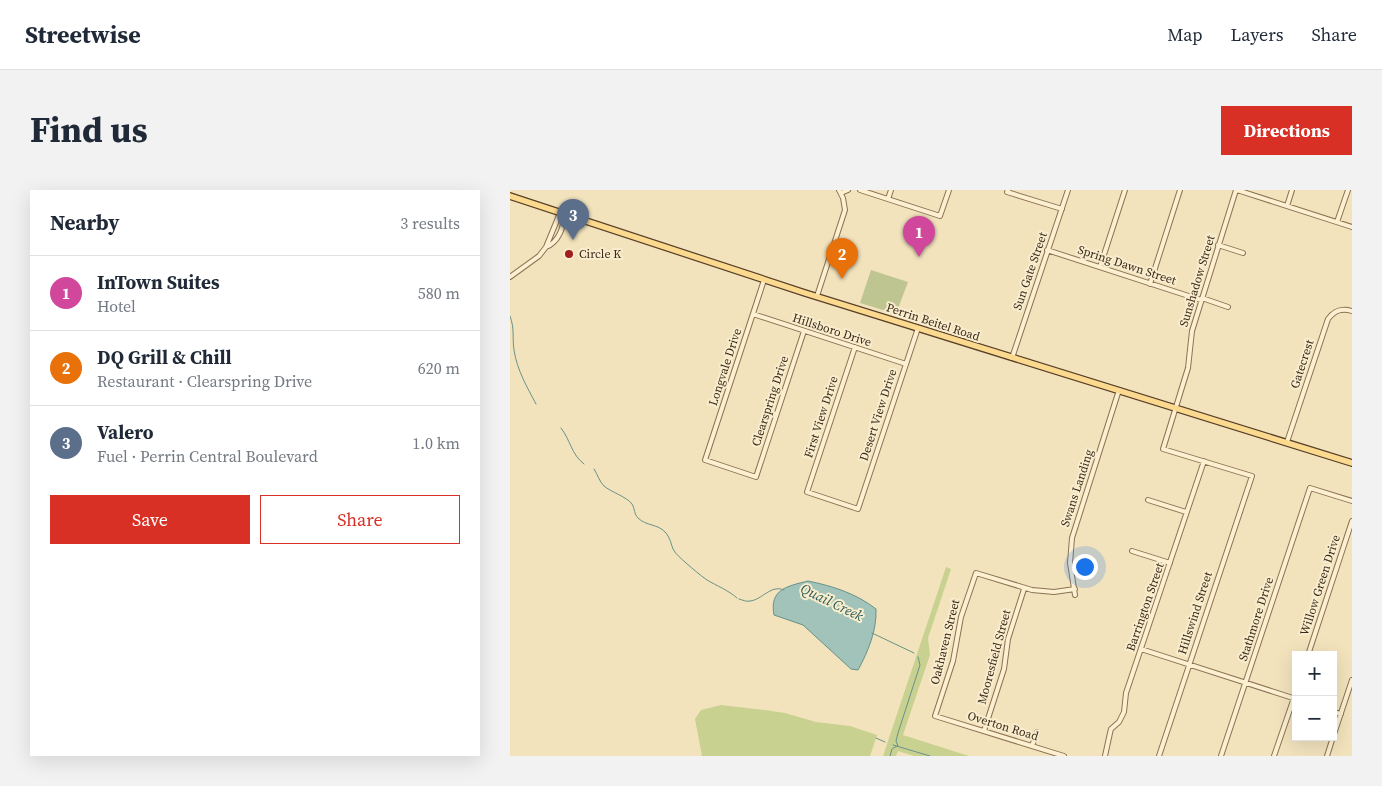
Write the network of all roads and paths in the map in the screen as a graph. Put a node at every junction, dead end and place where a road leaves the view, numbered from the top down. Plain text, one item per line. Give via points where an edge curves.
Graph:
1 (848, 190) edge
2 (860, 190) edge
3 (891, 190) edge
4 (949, 190) edge
5 (1068, 190) edge
6 (1125, 190) edge
7 (1180, 190) edge
8 (1236, 190) edge
9 (1292, 190) edge
10 (1348, 190) edge
11 (840, 191) edge
12 (1008, 191) edge
13 (510, 196) edge
14 (888, 199) junction
15 (1287, 206) junction
16 (1062, 209) junction
17 (563, 214) junction
18 (1337, 222) junction
19 (1352, 227) edge
20 (1218, 245) junction
21 (1047, 250) junction
22 (1243, 253) dead end
23 (1100, 267) junction
24 (510, 277) edge
25 (764, 280) junction
26 (1150, 284) junction
27 (817, 296) junction
28 (1202, 299) junction
29 (1228, 307) dead end
30 (1352, 311) edge
31 (753, 314) junction
32 (918, 328) junction
33 (804, 331) junction
34 (855, 347) junction
35 (1012, 358) junction
36 (906, 364) junction
37 (1120, 390) junction
38 (1176, 408) junction
39 (1286, 442) junction
40 (1204, 461) junction
41 (1352, 463) edge
42 (756, 477) joint
43 (1148, 500) dead end
44 (1352, 501) edge
45 (858, 509) joint
46 (1186, 512) junction
47 (1352, 520) edge
48 (1132, 551) dead end
49 (1170, 563) junction
50 (1024, 588) junction
51 (1074, 589) junction
52 (1076, 595) dead end
53 (1141, 649) junction
54 (1309, 651) edge
55 (1189, 664) junction
56 (1352, 680) edge
57 (1245, 683) junction
58 (1292, 698) edge
59 (1292, 707) edge
60 (1337, 713) edge
61 (1341, 714) junction
62 (935, 716) joint
63 (1337, 726) edge
64 (984, 731) junction
65 (1037, 732) dead end
66 (1332, 741) edge
67 (1032, 746) junction
68 (1064, 756) edge
69 (1105, 756) edge
70 (1159, 756) edge
71 (1221, 756) edge
72 (1274, 756) edge
73 (1327, 756) edge

1 - 11 street
2 - 14 street
3 - 14 street
4 - 14 street via 940,216
5 - 16 street, Sun Gate Street
6 - 23 street
7 - 26 street
8 - 15 street
8 - 20 street, Sunshadow Street
9 - 15 street
10 - 18 street
11 - 27 street via 845,205 844,215
12 - 16 street
13 - 17 main road, Perrin Beitel Road
15 - 18 street
16 - 21 street, Sun Gate Street
17 - 24 street via 564,224 558,238
17 - 25 main road, Perrin Beitel Road
18 - 19 street
20 - 22 street
20 - 28 street, Sunshadow Street
21 - 23 street, Spring Dawn Street
21 - 35 street, Sun Gate Street
23 - 26 street, Spring Dawn Street
25 - 27 main road, Perrin Beitel Road
25 - 31 street, Longvale Drive
26 - 28 street, Spring Dawn Street
27 - 32 main road, Perrin Beitel Road
28 - 29 street, Spring Dawn Street
28 - 38 street, Sunshadow Street
30 - 39 street, Gatecrest via 1340,310 1328,319
31 - 33 street, Hillsboro Drive
31 - 42 street, Longvale Drive via 705,460
32 - 35 main road, Perrin Beitel Road
32 - 36 street, Desert View Drive
33 - 34 street, Hillsboro Drive
33 - 42 street, Clearspring Drive
34 - 36 street, Hillsboro Drive
34 - 45 street, First View Drive via 807,492
35 - 37 main road, Perrin Beitel Road
36 - 45 street, Desert View Drive
37 - 38 main road, Perrin Beitel Road
37 - 51 street, Swans Landing via 1072,538 1070,562
38 - 39 main road, Perrin Beitel Road
38 - 40 street, Sunshadow Street via 1163,449
39 - 41 main road, Perrin Beitel Road
40 - 46 street, Barrington Street
40 - 55 street, Hillswind Street via 1252,476
43 - 46 street
44 - 57 street, Stathmore Drive via 1310,488
46 - 49 street, Barrington Street
47 - 54 street, Willow Green Drive
48 - 49 street
49 - 53 street, Barrington Street
50 - 51 street via 1044,592
50 - 62 street, Oakhaven Street via 976,574 963,608 953,661
50 - 64 street, Mooresfield Street via 1010,633 1004,669
51 - 52 street, Swans Landing
53 - 55 street
53 - 69 street, Barrington Street via 1126,693 1124,712 1111,729
55 - 57 street
55 - 70 street, Hillswind Street
56 - 61 street
57 - 58 street
57 - 71 street, Stathmore Drive
59 - 72 street
60 - 61 street
61 - 63 street
62 - 64 street, Overton Road
64 - 67 street, Overton Road
65 - 67 street
66 - 73 street
67 - 68 street, Overton Road

